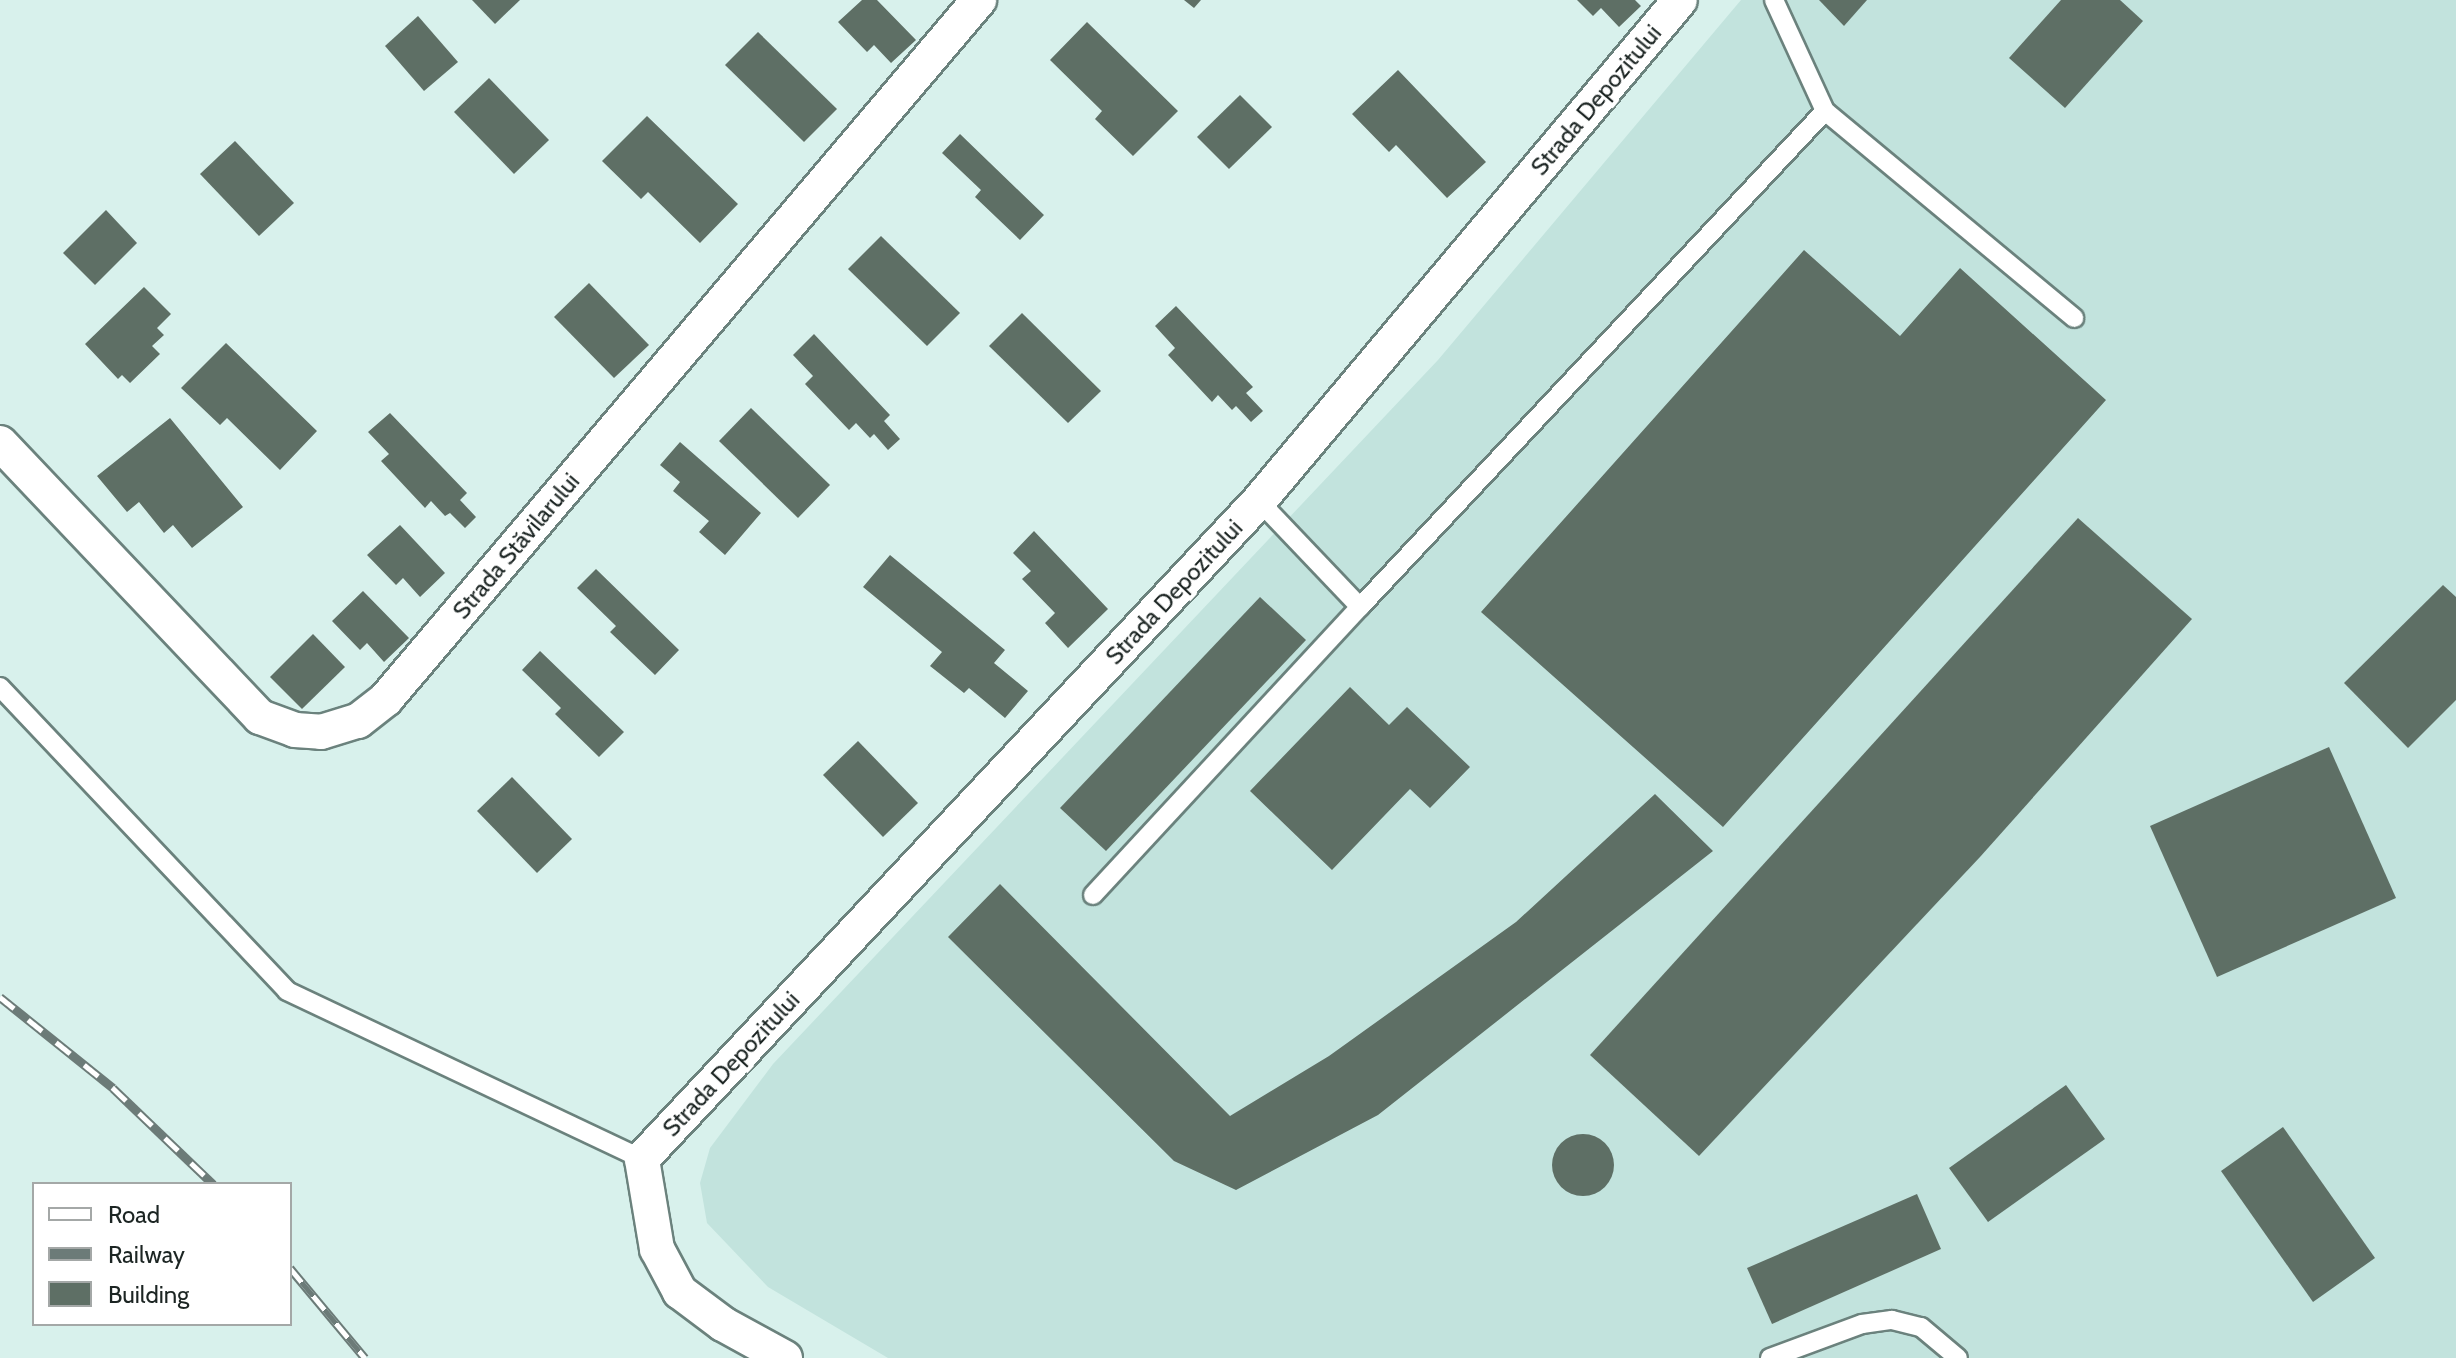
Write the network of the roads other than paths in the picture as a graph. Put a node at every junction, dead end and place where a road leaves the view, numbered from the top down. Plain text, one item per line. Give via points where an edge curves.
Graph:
1 (979, 0) edge
2 (1680, 0) edge
3 (1774, 0) edge
4 (1825, 111) junction
5 (2074, 318) dead end
6 (0, 443) edge
7 (1259, 501) junction
8 (1360, 607) junction
9 (0, 687) edge
10 (1093, 895) dead end
11 (642, 1159) junction
12 (785, 1358) edge
13 (1770, 1358) edge
14 (1958, 1358) edge

1 - 6 street, Strada Stăvilarului via 386,699 358,721 321,732 295,730 260,717
2 - 7 street, Strada Depozitului
3 - 4 lane
4 - 5 lane
4 - 8 lane
7 - 8 lane
7 - 11 street, Strada Depozitului
8 - 10 lane
9 - 11 lane via 287,991
11 - 12 street via 657,1249 680,1292 723,1324
13 - 14 lane via 1862,1324 1892,1320 1921,1327

